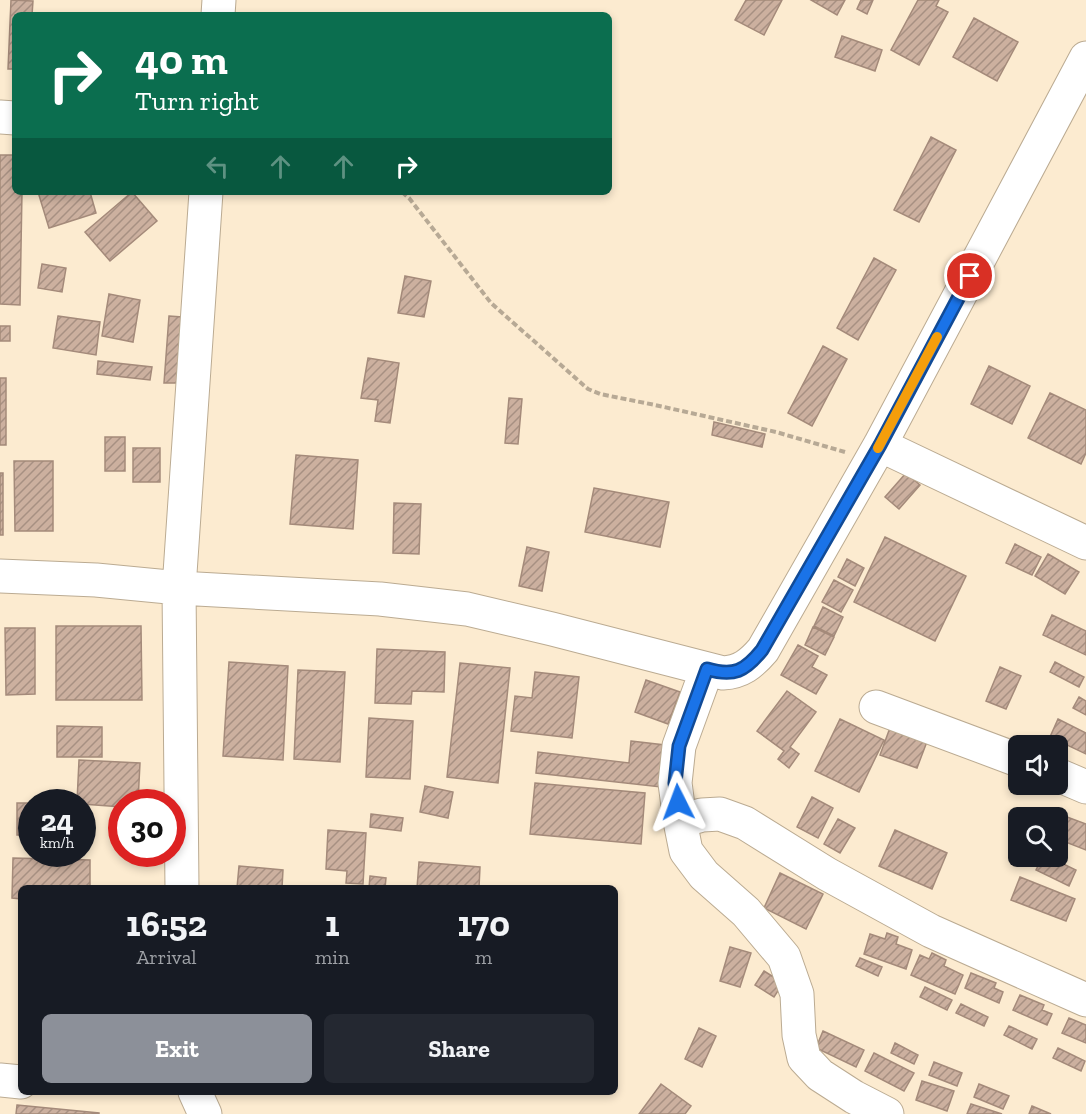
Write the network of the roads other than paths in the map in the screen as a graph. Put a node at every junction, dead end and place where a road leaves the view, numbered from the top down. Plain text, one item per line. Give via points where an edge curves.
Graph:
1 (1086, 58) edge
2 (206, 195) edge
3 (876, 453) junction
4 (1086, 543) edge
5 (0, 576) edge
6 (178, 588) junction
7 (707, 669) junction
8 (876, 707) dead end
9 (1008, 756) edge
10 (1068, 779) edge
11 (1086, 787) edge
12 (680, 821) junction
13 (182, 885) edge
14 (1086, 1000) edge
15 (0, 1080) edge
16 (18, 1082) edge
17 (196, 1095) edge
18 (205, 1114) edge
19 (887, 1114) edge

1 - 3 street
2 - 6 street
3 - 4 street
3 - 7 street via 762,650 735,672 723,674
5 - 6 street
6 - 7 street via 380,599 466,609
6 - 13 street
7 - 12 street via 679,746 675,783
8 - 9 street
10 - 11 street
12 - 14 street via 702,814 720,814 745,823 931,931
12 - 19 street via 686,851 704,875 746,912 784,957 797,994 804,1058 820,1075
15 - 16 street
17 - 18 street

